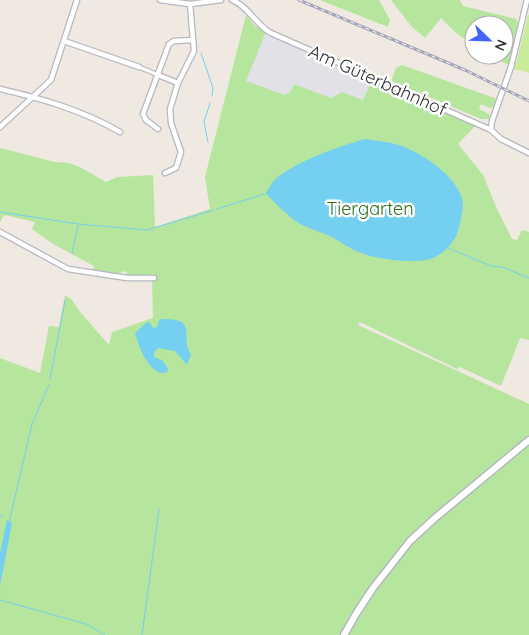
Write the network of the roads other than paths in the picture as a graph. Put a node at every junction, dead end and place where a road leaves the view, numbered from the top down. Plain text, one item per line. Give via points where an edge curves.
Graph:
1 (77, 0) edge
2 (160, 0) edge
3 (221, 0) edge
4 (232, 0) edge
5 (527, 0) edge
6 (190, 4) junction
7 (64, 40) junction
8 (193, 40) junction
9 (139, 67) joint
10 (158, 75) junction
11 (178, 82) junction
12 (0, 89) edge
13 (33, 97) junction
14 (0, 127) edge
15 (158, 128) dead end
16 (490, 130) junction
17 (120, 132) dead end
18 (529, 153) edge
19 (165, 173) dead end
20 (0, 232) edge
21 (154, 278) dead end
22 (529, 440) edge
23 (344, 635) edge

1 - 7 street
2 - 6 street
3 - 6 street
4 - 16 street, Am Güterbahnhof via 271,33
5 - 16 street via 511,67
6 - 8 street
7 - 9 street
7 - 13 street via 51,80
8 - 10 street via 169,44
8 - 11 street via 194,51
9 - 10 street
10 - 11 street
10 - 15 street via 143,114
11 - 19 street via 170,115 181,155 176,168
12 - 13 street
13 - 14 street
13 - 17 street via 85,113
16 - 18 street, Am Güterbahnhof
20 - 21 street via 68,270 127,278
22 - 23 main road via 410,541 373,588

